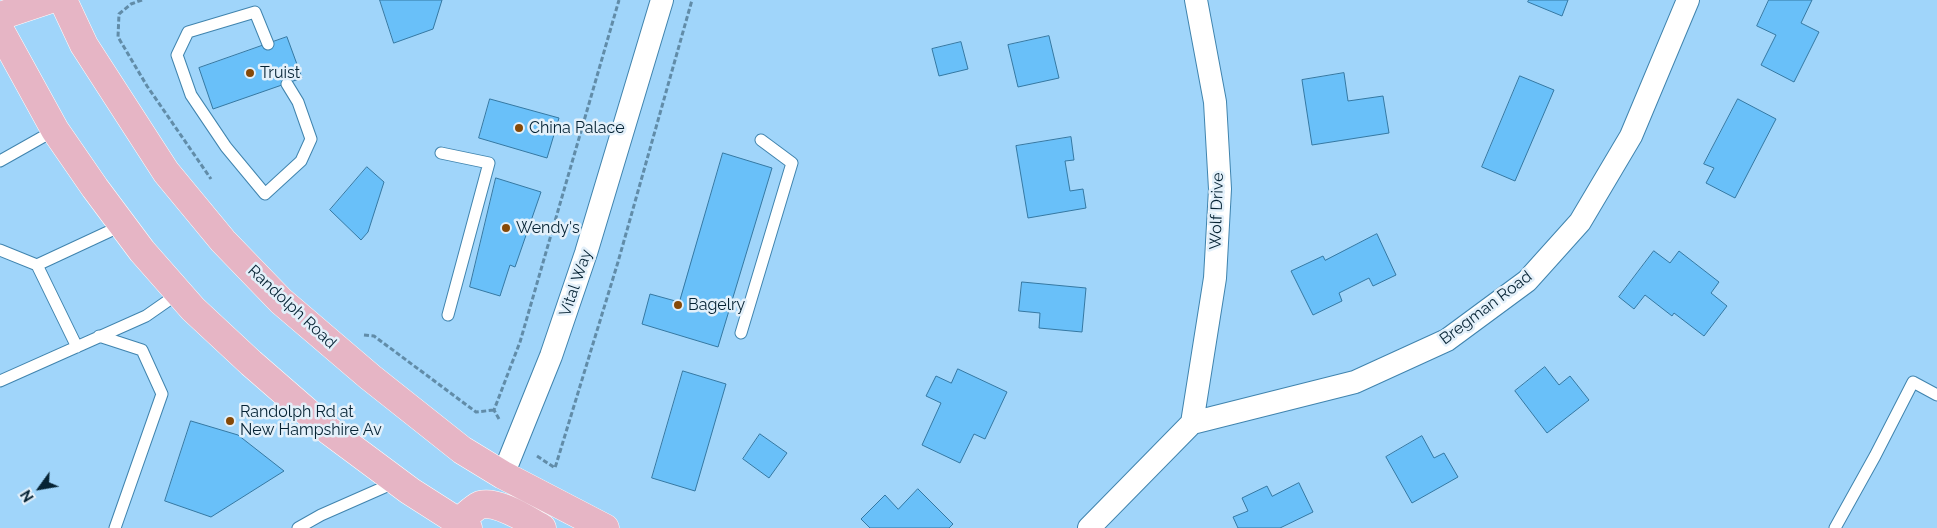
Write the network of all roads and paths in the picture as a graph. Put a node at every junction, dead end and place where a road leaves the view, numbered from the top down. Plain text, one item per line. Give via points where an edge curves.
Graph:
1 (48, 0) edge
2 (63, 0) edge
3 (142, 0) edge
4 (619, 0) edge
5 (662, 0) edge
6 (692, 0) edge
7 (1196, 0) edge
8 (1688, 0) edge
9 (0, 16) edge
10 (0, 30) edge
11 (268, 44) dead end
12 (286, 84) dead end
13 (55, 130) junction
14 (761, 140) dead end
15 (441, 152) dead end
16 (0, 161) edge
17 (212, 180) dead end
18 (123, 225) junction
19 (0, 250) edge
20 (37, 265) junction
21 (179, 293) junction
22 (448, 315) dead end
23 (740, 333) dead end
24 (357, 335) dead end
25 (99, 336) junction
26 (77, 347) junction
27 (0, 381) edge
28 (1937, 395) edge
29 (494, 410) junction
30 (1192, 423) junction
31 (516, 443) junction
32 (503, 475) junction
33 (397, 481) junction
34 (463, 525) edge
35 (114, 528) edge
36 (298, 528) edge
37 (542, 528) edge
38 (606, 528) edge
39 (1089, 528) edge
40 (1836, 528) edge

1 - 9 main road
2 - 32 main road, Randolph Road via 84,45 166,172 223,241 281,301 370,377 462,450
3 - 17 path via 119,14 118,37 146,86
4 - 29 path via 520,342
5 - 31 street, Vital Way via 586,253 551,356
6 - 31 path via 618,262 555,468
7 - 30 street, Wolf Drive via 1215,102 1220,189 1215,278
8 - 30 street, Bregman Road via 1631,136 1580,222 1527,281 1448,340 1355,382
10 - 13 main road
11 - 12 lane via 255,12 188,32 177,55 191,95 265,194 302,161 311,139 298,102
13 - 16 lane
13 - 18 main road
14 - 23 lane via 792,163
15 - 22 lane via 488,163
18 - 20 lane
18 - 21 main road
19 - 20 lane
20 - 26 lane
21 - 25 lane via 146,316
21 - 33 main road via 251,363 328,430
24 - 29 path via 374,336 476,412
25 - 26 lane
25 - 35 lane via 142,350 162,394
26 - 27 lane
28 - 40 lane via 1913,382
29 - 31 path
30 - 39 street
31 - 32 street, Vital Way
32 - 38 main road, Randolph Road
33 - 34 main road
33 - 36 lane
34 - 37 main road via 479,506 488,505 509,510

